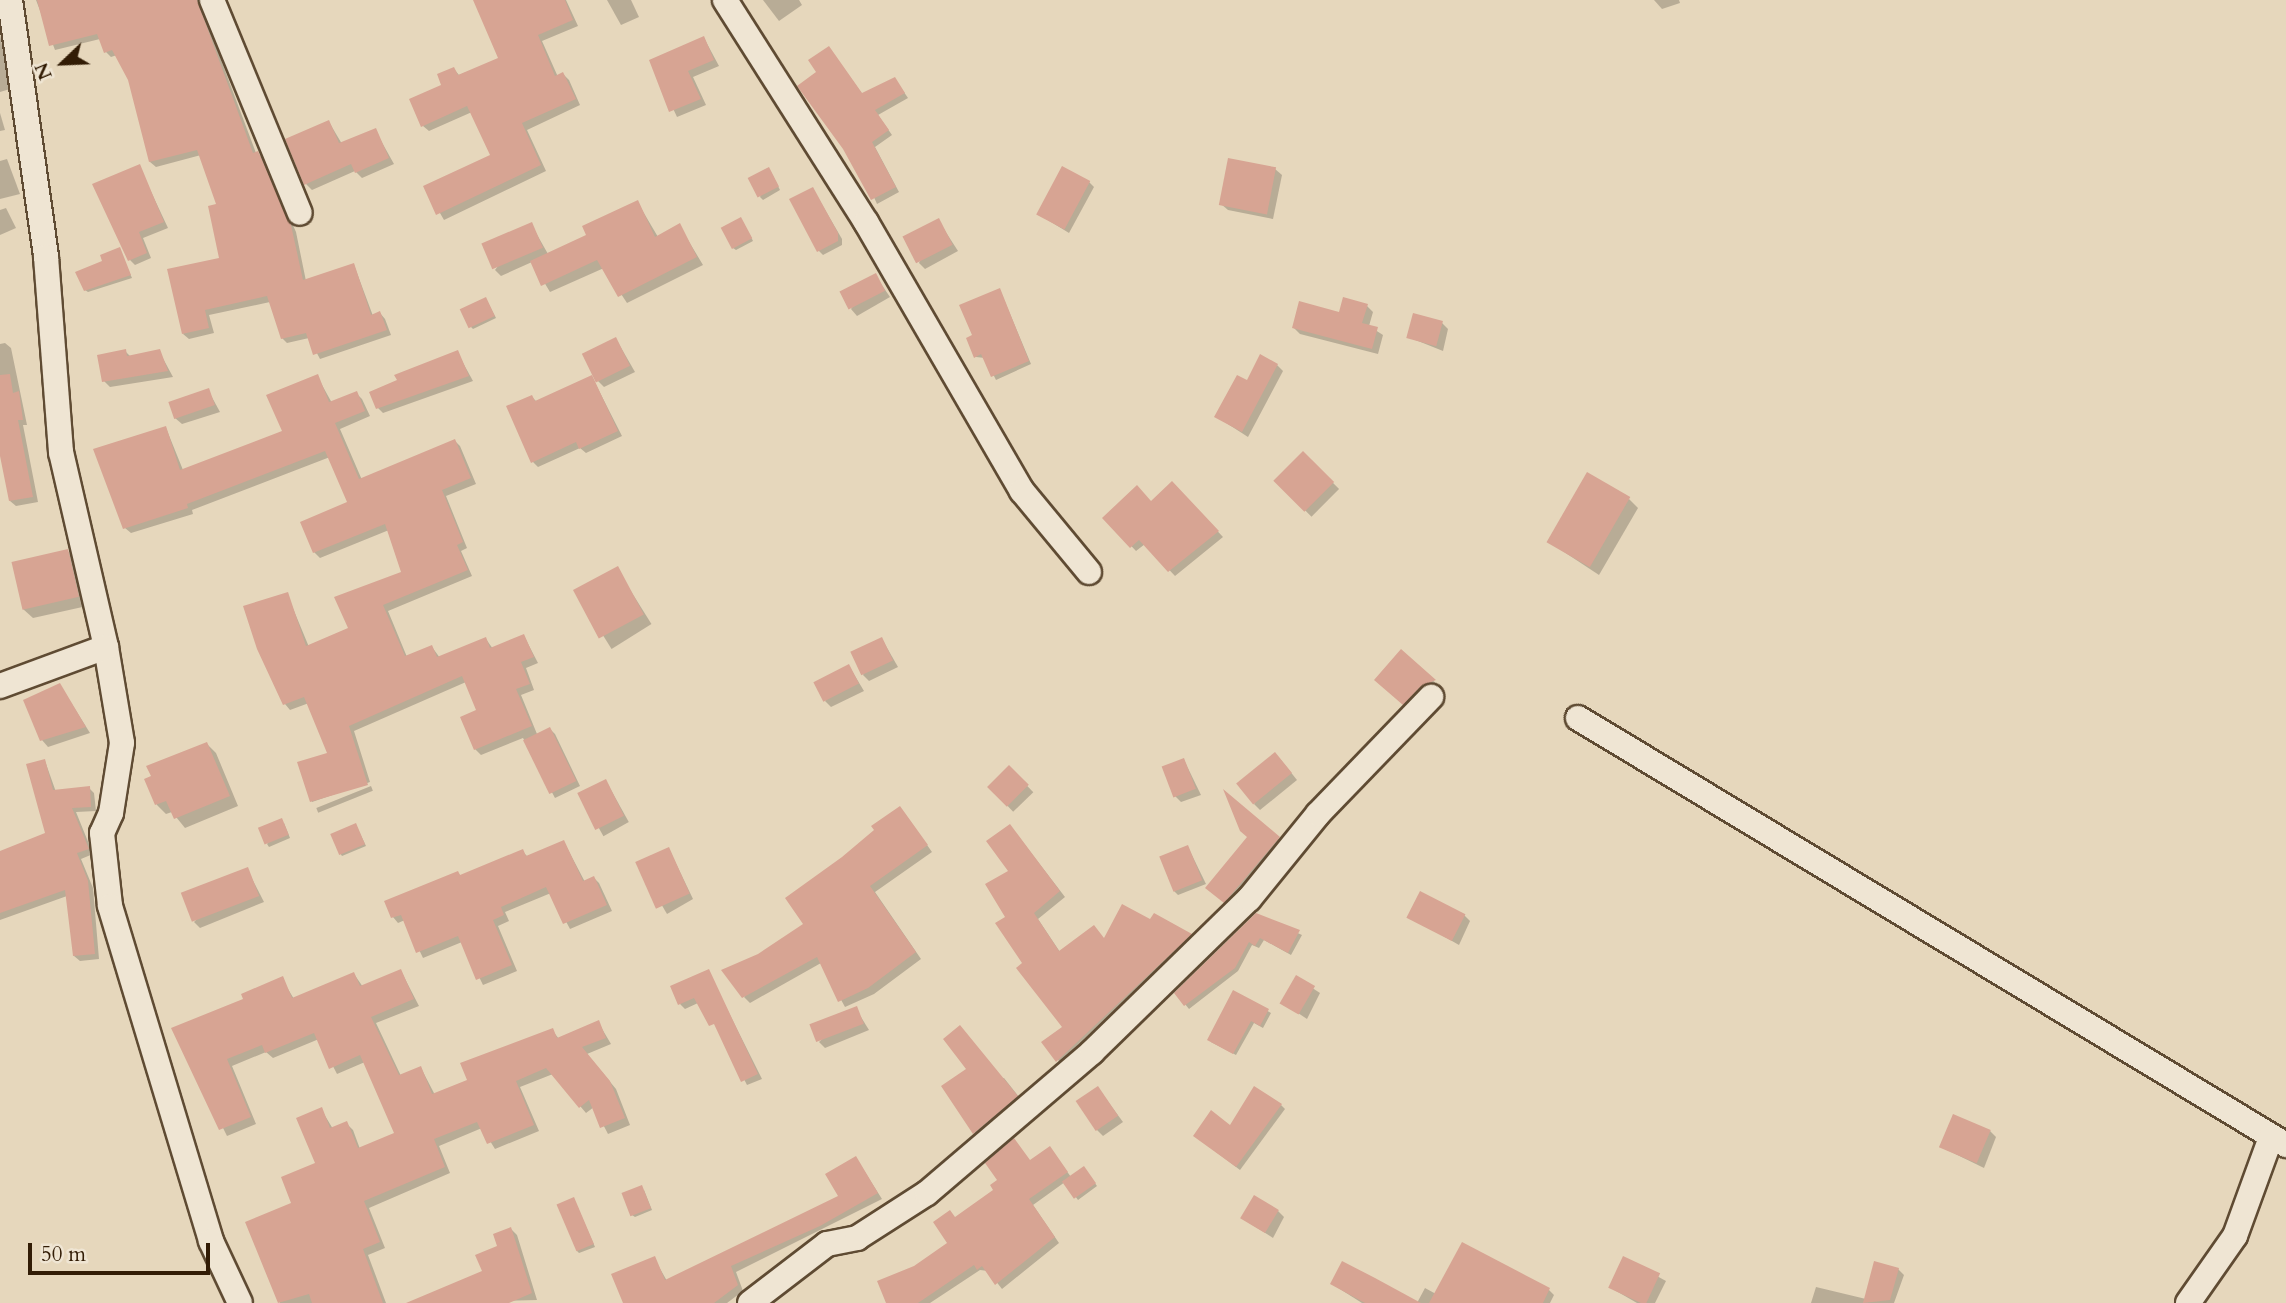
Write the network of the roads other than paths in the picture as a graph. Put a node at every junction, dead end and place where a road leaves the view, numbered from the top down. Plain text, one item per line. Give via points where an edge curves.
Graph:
1 (10, 0) edge
2 (212, 0) edge
3 (725, 0) edge
4 (300, 213) dead end
5 (1089, 572) dead end
6 (106, 647) junction
7 (0, 686) edge
8 (1431, 697) dead end
9 (1578, 718) dead end
10 (2279, 1141) edge
11 (240, 1303) edge
12 (750, 1303) edge
13 (2188, 1303) edge

1 - 6 street via 46,257 61,452
2 - 4 street
3 - 5 street via 866,222 1022,491
6 - 7 street
6 - 11 street via 122,743 111,813 102,833 110,906 211,1241
8 - 12 street via 1318,814 1249,899 1092,1052 927,1193 857,1238 827,1244
9 - 10 street
10 - 13 street via 2235,1236

